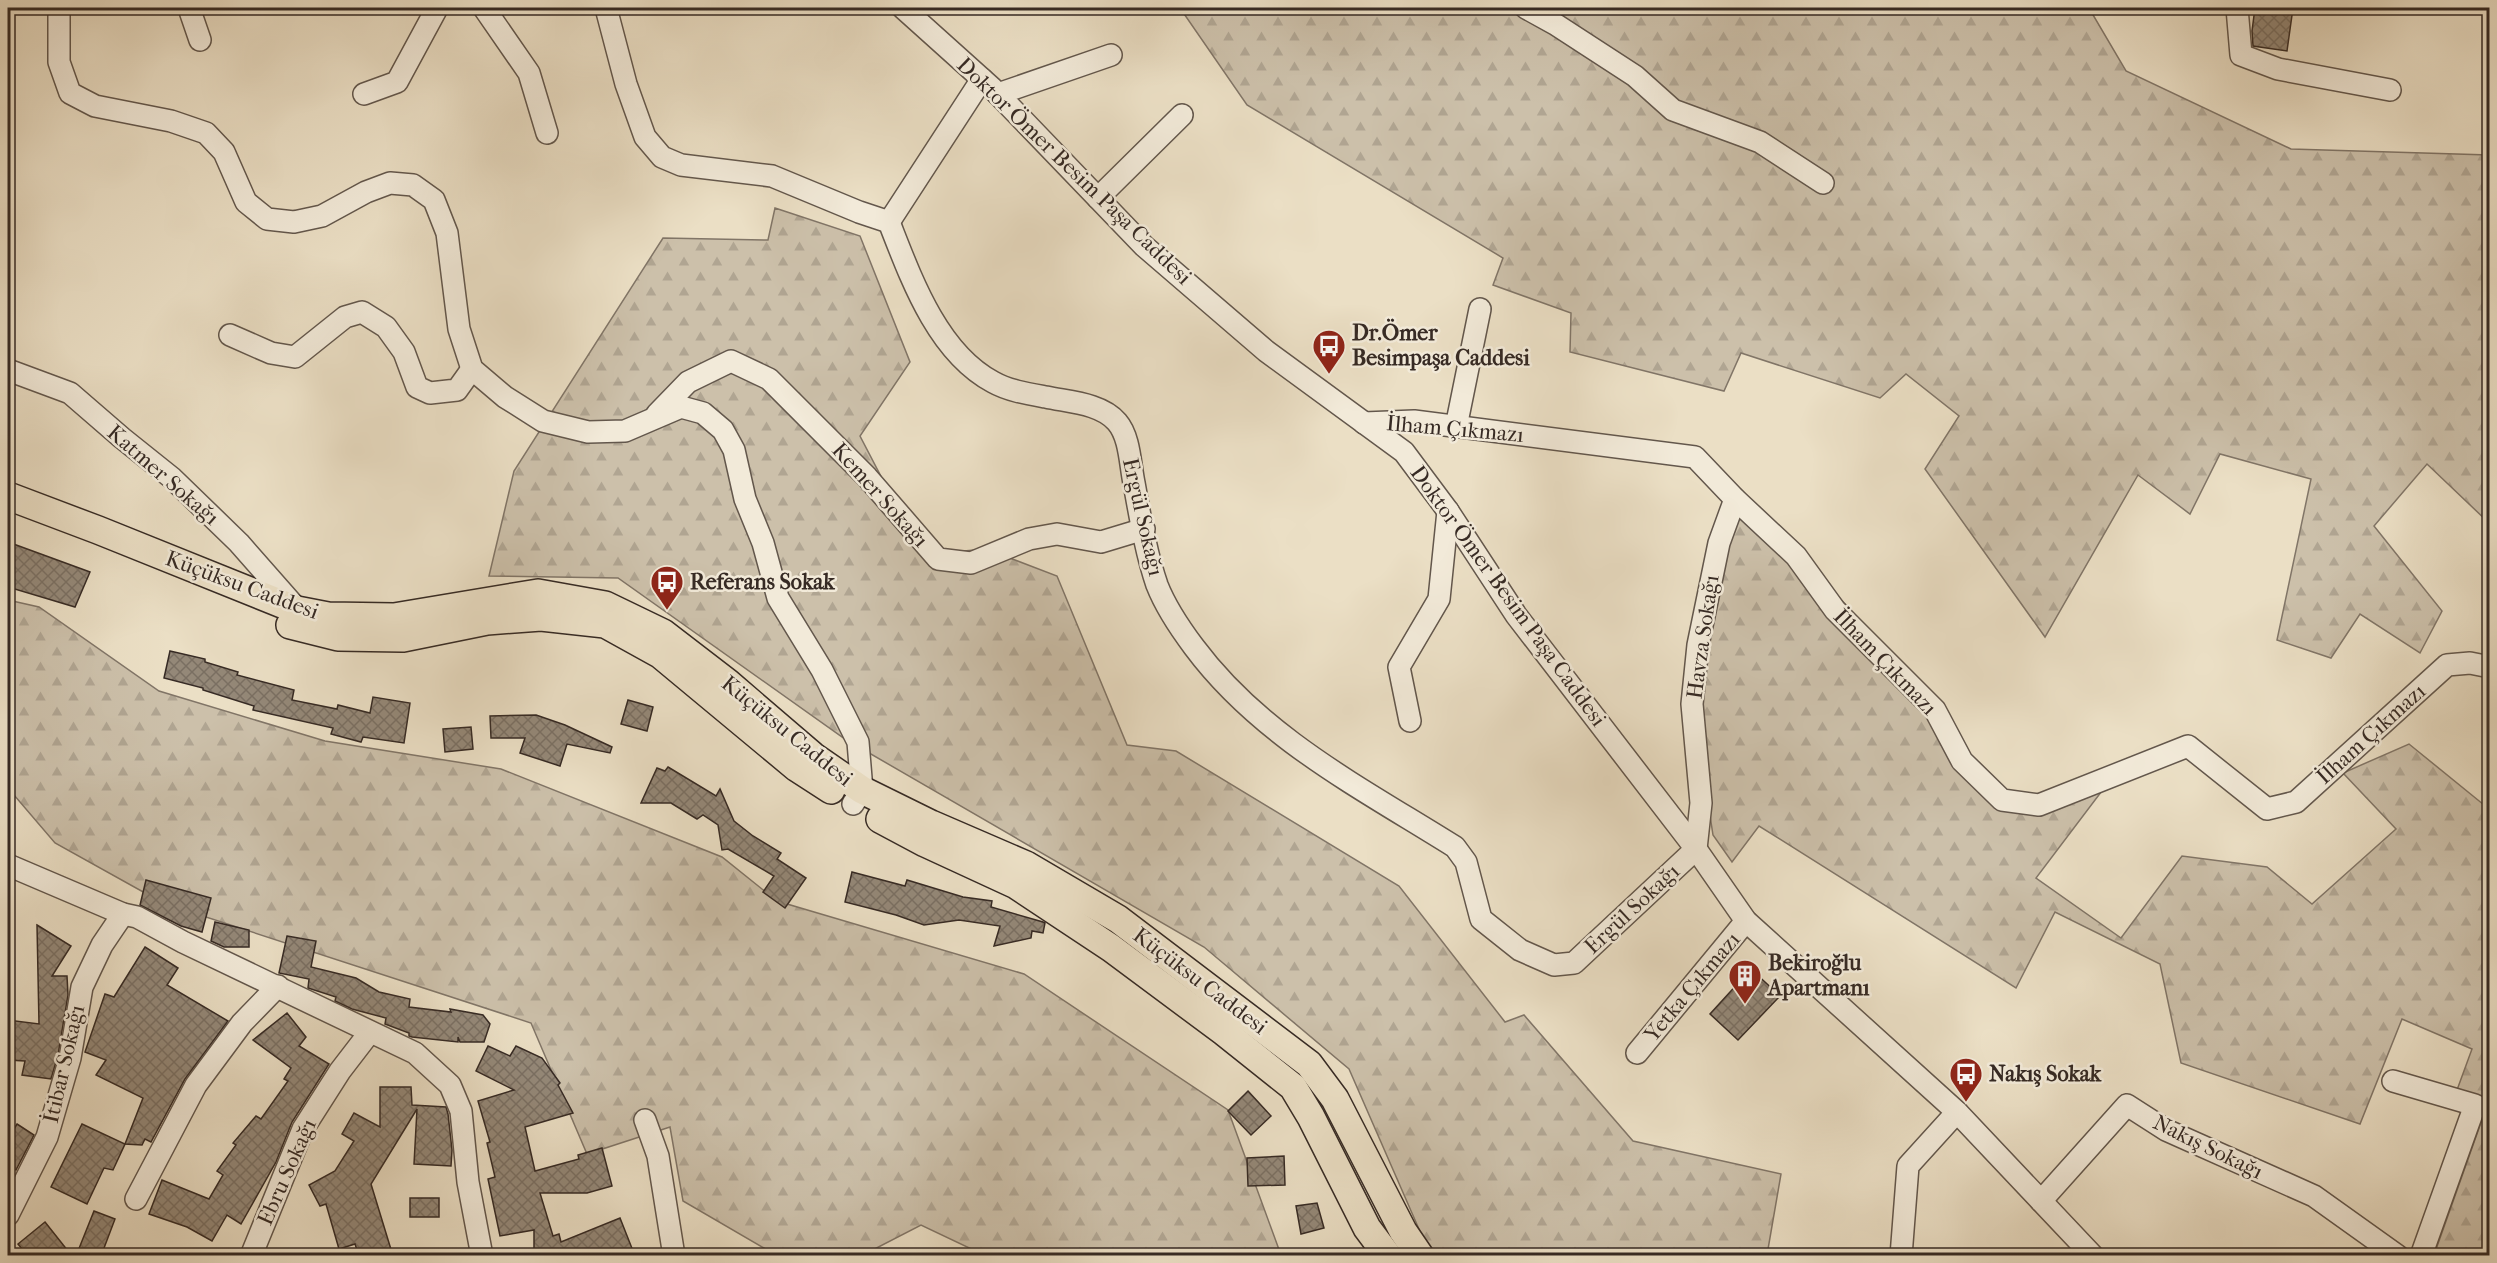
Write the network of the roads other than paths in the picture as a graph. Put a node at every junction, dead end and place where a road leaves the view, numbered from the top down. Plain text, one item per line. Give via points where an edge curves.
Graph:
1 (58, 8) edge
2 (189, 8) edge
3 (437, 8) edge
4 (484, 8) edge
5 (606, 8) edge
6 (903, 8) edge
7 (1526, 8) edge
8 (2237, 8) edge
9 (200, 40) dead end
10 (1111, 55) dead end
11 (982, 79) junction
12 (2390, 90) dead end
13 (364, 94) dead end
14 (998, 94) junction
15 (1182, 115) dead end
16 (547, 133) dead end
17 (1823, 183) dead end
18 (1098, 198) junction
19 (889, 222) junction
20 (1480, 309) dead end
21 (230, 335) dead end
22 (472, 369) junction
23 (8, 370) edge
24 (652, 418) junction
25 (1364, 423) junction
26 (1456, 427) junction
27 (8, 496) edge
28 (1735, 499) junction
29 (1448, 511) junction
30 (8, 513) edge
31 (1144, 529) junction
32 (297, 610) junction
33 (2490, 667) edge
34 (1410, 721) dead end
35 (858, 797) junction
36 (1696, 849) junction
37 (8, 865) edge
38 (123, 914) junction
39 (1746, 921) junction
40 (278, 986) junction
41 (370, 1032) junction
42 (1637, 1053) dead end
43 (2393, 1081) dead end
44 (1957, 1112) junction
45 (645, 1120) dead end
46 (136, 1199) dead end
47 (2041, 1201) junction
48 (8, 1215) edge
49 (251, 1256) edge
50 (482, 1256) edge
51 (674, 1256) edge
52 (1388, 1256) edge
53 (1420, 1256) edge
54 (1902, 1256) edge
55 (2092, 1256) edge
56 (2398, 1256) edge
57 (2421, 1256) edge

1 - 22 street via 59,62 70,93 94,106 171,121 206,133 224,153 246,202 267,219 294,222 322,216 390,183 413,185 434,200 447,233 459,329
2 - 9 street
3 - 13 street via 398,82
4 - 16 street via 529,73
5 - 19 street via 645,137 662,158 681,165 772,176
6 - 11 street, Doktor Ömer Besim Paşa Caddesi
7 - 17 street via 1635,76 1673,110 1760,142
8 - 12 street via 2241,55 2278,69
10 - 14 street
11 - 14 street, Doktor Ömer Besim Paşa Caddesi
11 - 19 street
14 - 18 street, Doktor Ömer Besim Paşa Caddesi
15 - 18 street
18 - 25 street, Doktor Ömer Besim Paşa Caddesi via 1144,246 1266,351
19 - 31 street, Ergül Sokağı via 917,292 957,354 993,382 1094,407 1117,422 1126,439
20 - 26 street
21 - 22 street via 271,353 295,357 345,317 362,312 386,327 404,352 417,387 430,393 457,390
22 - 24 street via 505,397 543,421 588,432 625,431
23 - 32 street, Katmer Sokağı via 70,393 172,478 239,543
24 - 31 street, Kemer Sokağı via 688,382 731,361 770,379 867,477 938,559 971,563 1029,540 1057,534 1101,542
24 - 35 street via 681,407 703,413 723,430 734,450 745,499 763,543 778,598 822,670 858,742
25 - 26 street, İlham Çıkmazı via 1413,421
25 - 29 street, Doktor Ömer Besim Paşa Caddesi via 1404,452
26 - 28 street, İlham Çıkmazı via 1695,456
27 - 32 main road, Küçüksu Caddesi
28 - 33 street, İlham Çıkmazı via 1796,556 1834,610 1935,710 1962,761 2002,800 2039,805 2188,746 2267,809 2296,802 2447,665 2470,663
28 - 36 street, Havza Sokağı via 1719,543 1698,645 1692,704 1701,803
29 - 34 street via 1439,599 1399,667
29 - 36 street, Doktor Ömer Besim Paşa Caddesi via 1516,615
30 - 35 main road, Küçüksu Caddesi via 267,617 338,638 403,638 487,621 541,617 605,624 661,655 797,768
31 - 36 street, Ergül Sokağı via 1157,584 1173,620 1215,675 1268,725 1331,772 1455,847 1466,862 1481,919 1520,950 1554,965 1574,963
32 - 35 main road, Küçüksu Caddesi via 328,616 394,617 538,593 605,605 663,633 728,683
35 - 52 main road, Küçüksu Caddesi via 926,843 1017,885 1111,948 1293,1087 1367,1228
35 - 53 main road, Küçüksu Caddesi via 1026,865 1118,919 1309,1064 1335,1099 1403,1231
36 - 39 street, Doktor Ömer Besim Paşa Caddesi
37 - 38 street
38 - 40 street via 137,917
38 - 48 street, İtibar Sokağı via 102,945 82,987 70,1058 47,1137
39 - 42 street, Yetka Çıkmazı
39 - 44 street, Doktor Ömer Besim Paşa Caddesi
40 - 41 street
40 - 46 street via 243,1023 196,1085
41 - 49 street, Ebru Sokağı via 339,1071 303,1129
41 - 50 street via 415,1053 450,1085 461,1111 468,1182
43 - 57 street via 2475,1105
44 - 47 street, Doktor Ömer Besim Paşa Caddesi
44 - 54 street via 1908,1166
45 - 51 street via 658,1156
47 - 55 street, Doktor Ömer Besim Paşa Caddesi
47 - 56 street, Nakış Sokağı via 2127,1105 2166,1130 2314,1196

